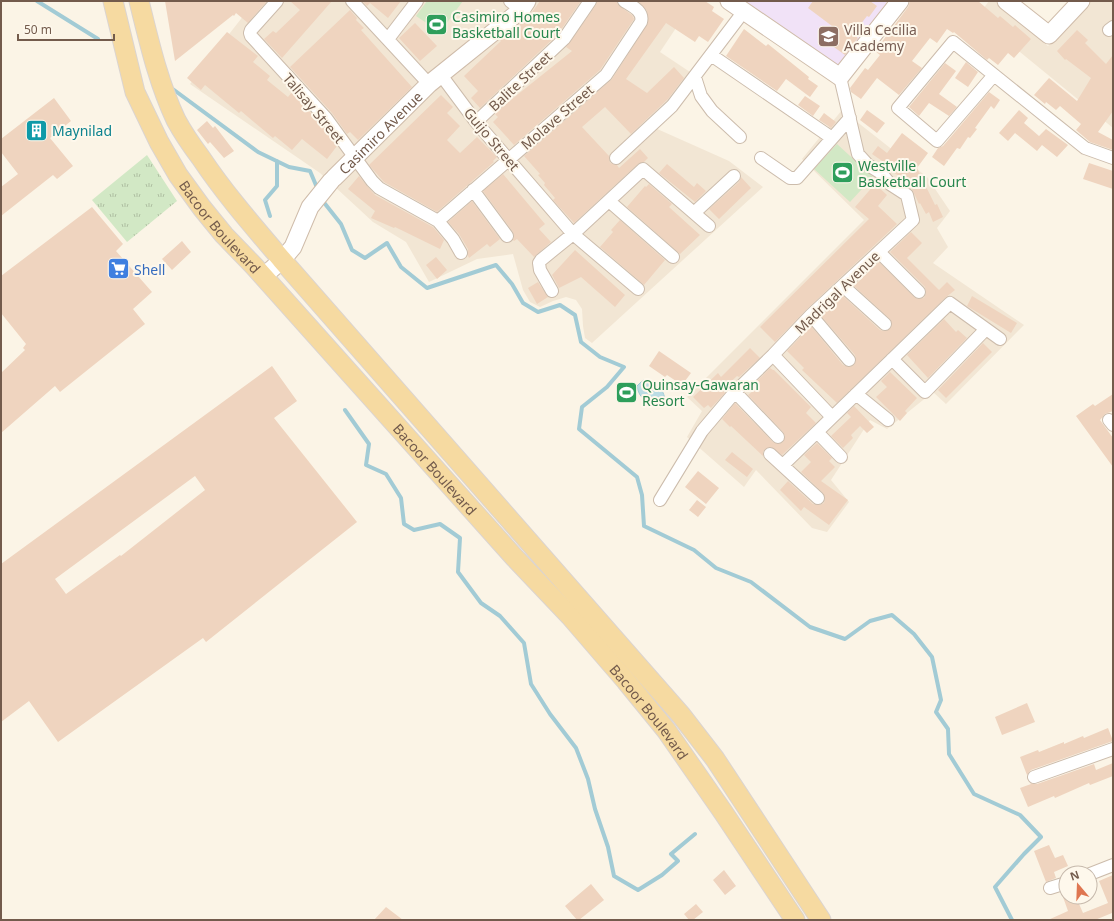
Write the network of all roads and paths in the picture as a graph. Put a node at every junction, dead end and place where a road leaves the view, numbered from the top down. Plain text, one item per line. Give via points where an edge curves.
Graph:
1 (113, 1) edge
2 (139, 1) edge
3 (278, 1) edge
4 (352, 1) edge
5 (417, 1) edge
6 (590, 1) edge
7 (624, 1) edge
8 (729, 1) edge
9 (1081, 1) edge
10 (895, 2) edge
11 (1009, 2) edge
12 (519, 4) edge
13 (744, 11) junction
14 (388, 39) junction
15 (711, 55) junction
16 (994, 76) junction
17 (695, 77) junction
18 (840, 77) junction
19 (435, 79) junction
20 (850, 118) junction
21 (476, 122) junction
22 (740, 137) dead end
23 (832, 138) junction
24 (355, 158) junction
25 (616, 158) dead end
26 (761, 158) dead end
27 (1113, 158) edge
28 (508, 160) junction
29 (734, 176) dead end
30 (473, 190) junction
31 (609, 201) junction
32 (694, 213) junction
33 (438, 221) junction
34 (709, 226) dead end
35 (573, 234) junction
36 (507, 236) dead end
37 (879, 252) junction
38 (461, 253) dead end
39 (674, 257) dead end
40 (282, 260) junction
41 (264, 276) junction
42 (843, 286) junction
43 (638, 289) dead end
44 (552, 291) dead end
45 (919, 292) dead end
46 (811, 315) junction
47 (885, 324) dead end
48 (986, 329) junction
49 (1000, 339) dead end
50 (773, 355) junction
51 (892, 359) junction
52 (849, 360) dead end
53 (735, 392) junction
54 (856, 394) junction
55 (832, 417) junction
56 (888, 420) dead end
57 (817, 432) junction
58 (778, 437) dead end
59 (770, 454) dead end
60 (841, 457) dead end
61 (783, 465) junction
62 (818, 498) dead end
63 (660, 500) dead end
64 (1113, 749) edge
65 (1034, 777) dead end
66 (1113, 865) edge
67 (1098, 871) edge
68 (1058, 886) edge
69 (1050, 888) dead end
70 (795, 920) edge
71 (821, 920) edge

1 - 41 main road, Bacoor Boulevard via 135,92 159,142 178,175 202,208
2 - 40 main road, Bacoor Boulevard via 154,61 177,120 192,147 223,189
3 - 24 street, Talisay Street via 253,26 250,33 326,118
4 - 14 street, Guijo Street
5 - 14 street
6 - 21 street, Balite Street via 564,39
7 - 28 street, Molave Street via 639,12 642,18 606,75
8 - 13 street
9 - 11 street via 1049,34
10 - 18 street
12 - 19 street, Casimiro Avenue
13 - 15 street
13 - 18 street
14 - 19 street, Guijo Street
15 - 17 street
15 - 23 street
16 - 16 street via 937,141 898,108 953,42
16 - 27 street via 1085,148
17 - 22 street via 701,96 712,111
17 - 25 street via 672,106
18 - 20 street, Madrigal Avenue
19 - 21 street, Guijo Street
19 - 24 street, Casimiro Avenue
20 - 23 street
20 - 37 street, Madrigal Avenue via 858,154 890,184 907,195 913,220
21 - 28 street, Guijo Street
23 - 26 street via 796,178 790,178
24 - 33 street, Talisay Street via 379,188
24 - 40 street, Casimiro Avenue via 332,180 310,207 293,247
28 - 30 street, Molave Street
28 - 35 street, Guijo Street
29 - 32 street
30 - 33 street, Molave Street
30 - 36 street
31 - 32 street via 643,169
31 - 35 street
31 - 39 street
32 - 34 street
33 - 38 street
35 - 43 street, Guijo Street
35 - 44 street via 539,263 540,270
37 - 42 street, Madrigal Avenue
37 - 45 street
40 - 41 street, Casimiro Avenue
40 - 71 main road, Bacoor Boulevard via 681,715 715,759
41 - 70 main road, Bacoor Boulevard via 626,681 666,730
42 - 46 street, Madrigal Avenue
42 - 47 street
46 - 50 street, Madrigal Avenue
46 - 52 street
48 - 49 street
48 - 51 street via 950,302
48 - 51 street via 925,392
50 - 53 street, Madrigal Avenue
50 - 55 street
51 - 54 street
53 - 58 street
53 - 63 street, Madrigal Avenue via 702,431
54 - 55 street
54 - 56 street
55 - 57 street
57 - 60 street
57 - 61 street
59 - 61 street
61 - 62 street
64 - 65 street
66 - 67 street
68 - 69 street

